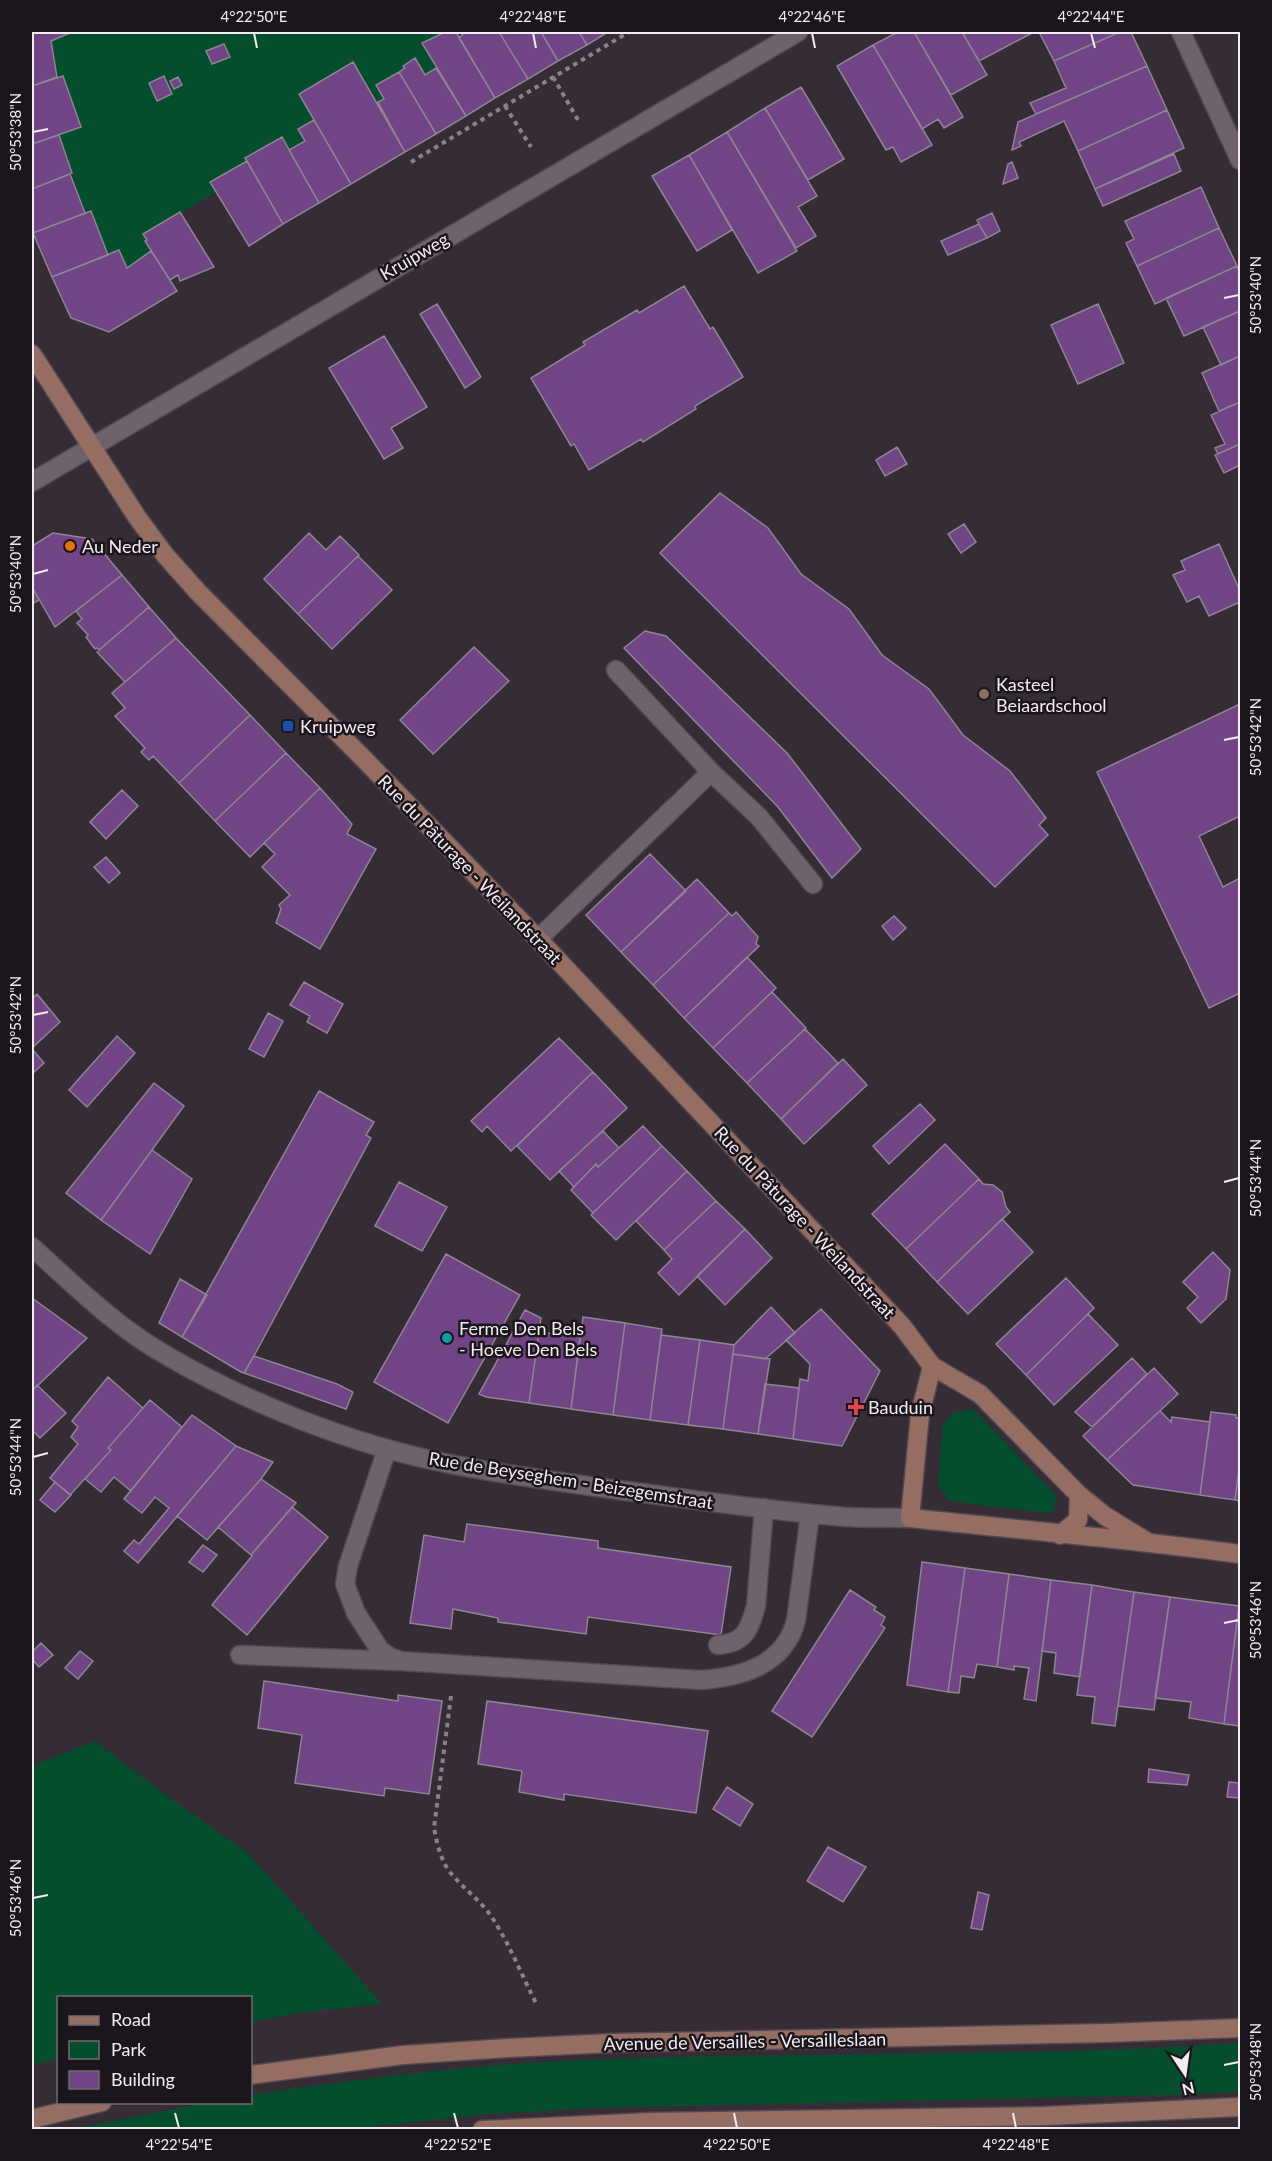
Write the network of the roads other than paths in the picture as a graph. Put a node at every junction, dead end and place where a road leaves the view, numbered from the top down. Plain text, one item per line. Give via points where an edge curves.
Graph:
1 (798, 32) edge
2 (1181, 32) edge
3 (1240, 160) edge
4 (32, 354) edge
5 (90, 446) junction
6 (32, 482) edge
7 (616, 670) dead end
8 (711, 772) junction
9 (813, 884) dead end
10 (538, 939) junction
11 (32, 1247) edge
12 (932, 1366) junction
13 (387, 1449) junction
14 (1079, 1495) junction
15 (764, 1508) junction
16 (810, 1514) junction
17 (910, 1518) junction
18 (1060, 1535) junction
19 (1146, 1541) junction
20 (1240, 1554) edge
21 (718, 1645) dead end
22 (240, 1655) dead end
23 (402, 1661) junction
24 (1240, 2028) edge
25 (252, 2075) edge
26 (98, 2104) edge
27 (1240, 2107) edge
28 (32, 2119) edge
29 (482, 2130) edge

1 - 5 street, Kruipweg
2 - 3 street
4 - 5 street, Rue du Pâturage - Weilandstraat
5 - 6 street, Kruipweg
5 - 10 street, Rue du Pâturage - Weilandstraat via 147,531 198,592
7 - 8 street
8 - 9 street via 759,817
8 - 10 street
10 - 12 street, Rue du Pâturage - Weilandstraat via 902,1326
11 - 13 street, Rue de Beyseghem - Beizegemstraat via 86,1296 161,1353 285,1412
12 - 14 street, Rue du Pâturage - Weilandstraat via 980,1394
12 - 17 street via 920,1414
13 - 15 street, Rue de Beyseghem - Beizegemstraat via 519,1476
13 - 23 street via 345,1584 356,1613 380,1650
14 - 18 street via 1078,1520
14 - 19 street, Rue du Pâturage - Weilandstraat
15 - 16 street, Rue de Beyseghem - Beizegemstraat
15 - 21 street via 752,1620 739,1641
16 - 17 street, Rue de Beyseghem - Beizegemstraat
16 - 23 street via 795,1621 786,1643 773,1657 739,1676 702,1680
17 - 18 street, Rue de Beyseghem - Beizegemstraat
18 - 19 street, Rue de Beyseghem - Beizegemstraat
19 - 20 street, Rue de Beyseghem - Beizegemstraat
22 - 23 street
24 - 25 street, Avenue de Versailles - Versailleslaan via 542,2046 403,2055
26 - 28 street
27 - 29 street via 1044,2116 650,2122

